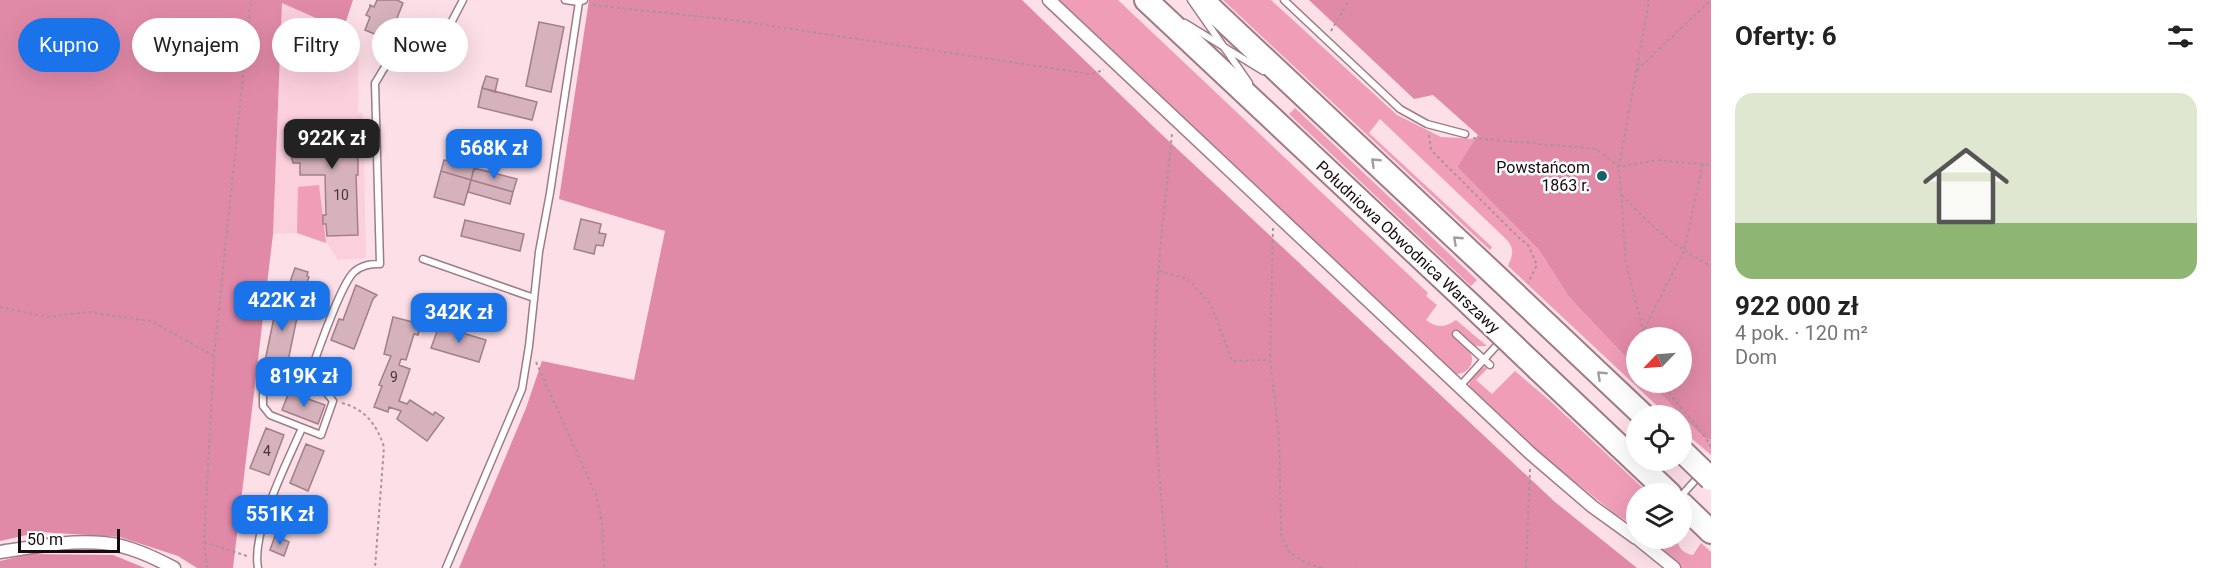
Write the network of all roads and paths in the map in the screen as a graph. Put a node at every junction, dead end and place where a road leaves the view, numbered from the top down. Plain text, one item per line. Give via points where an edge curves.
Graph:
1 (251, 0) edge
2 (463, 0) edge
3 (565, 0) edge
4 (1049, 0) edge
5 (1146, 0) edge
6 (1191, 0) edge
7 (1202, 0) edge
8 (1284, 0) edge
9 (1349, 0) edge
10 (1649, 0) edge
11 (581, 1) edge
12 (1709, 1) edge
13 (1326, 39) junction
14 (1224, 47) junction
15 (1118, 65) junction
16 (1636, 71) junction
17 (1251, 85) dead end
18 (1257, 95) dead end
19 (1305, 96) junction
20 (1174, 117) junction
21 (1277, 124) junction
22 (1427, 124) junction
23 (1465, 134) joint
24 (1702, 163) junction
25 (1711, 165) edge
26 (1619, 166) junction
27 (1621, 194) junction
28 (1274, 210) junction
29 (1684, 251) junction
30 (423, 259) dead end
31 (1711, 266) edge
32 (1159, 271) junction
33 (1527, 285) dead end
34 (534, 298) junction
35 (0, 307) edge
36 (1643, 327) edge
37 (1646, 327) edge
38 (1456, 334) dead end
39 (1498, 345) dead end
40 (529, 346) junction
41 (214, 356) junction
42 (1270, 360) junction
43 (1484, 360) junction
44 (1490, 365) dead end
45 (309, 376) junction
46 (1459, 387) junction
47 (1670, 393) edge
48 (333, 401) junction
49 (1632, 405) edge
50 (302, 428) junction
51 (1711, 447) edge
52 (1530, 453) junction
53 (1692, 461) edge
54 (1711, 464) edge
55 (1711, 479) edge
56 (1658, 483) edge
57 (1692, 484) edge
58 (1692, 514) edge
59 (1626, 530) edge
60 (1711, 532) edge
61 (204, 542) junction
62 (1651, 549) edge
63 (0, 552) edge
64 (256, 558) junction
65 (174, 568) edge
66 (207, 568) edge
67 (258, 568) edge
68 (375, 568) edge
69 (446, 568) edge
70 (604, 568) edge
71 (1167, 568) edge
72 (1322, 568) edge
73 (1526, 568) edge
74 (1674, 568) edge

1 - 41 path
2 - 45 lane via 440,45 387,66 375,83 380,264 361,267 347,280
3 - 11 lane
4 - 15 street
5 - 14 lane
5 - 21 highway, Południowa Obwodnica Warszawy
6 - 14 lane
7 - 19 highway
8 - 13 lane
9 - 13 path
10 - 16 path
11 - 15 path via 1090,74
11 - 34 lane
12 - 16 path
13 - 22 lane via 1400,109
14 - 17 lane
14 - 19 lane
15 - 20 street
16 - 26 path
18 - 21 lane
49 -> 19 highway, bridge
20 - 28 street
20 - 32 path
21 - 56 highway, Południowa Obwodnica Warszawy, bridge
22 - 23 lane
22 - 33 path via 1431,150 1528,244 1537,265
23 - 26 path via 1476,139 1596,148
24 - 25 path
24 - 26 path via 1657,160
24 - 29 path
26 - 27 path
27 - 29 path via 1653,228
27 - 36 path via 1626,263
28 - 42 path
28 - 46 street
29 - 31 path
29 - 37 path
30 - 34 lane
32 - 42 path via 1188,279 1211,305 1232,361
32 - 71 path via 1155,419
34 - 40 lane
35 - 41 path via 47,318 88,312 151,321
38 - 43 lane
39 - 43 lane
40 - 69 lane via 522,389
40 - 70 path via 596,495 602,521
41 - 61 path
42 - 72 path via 1280,436 1281,534 1289,552
43 - 44 lane
43 - 46 lane
45 - 48 lane
45 - 50 lane via 273,382 265,389 262,400 270,415
46 - 52 street
47 - 51 path via 1704,432
48 - 50 lane via 321,435
48 - 68 path via 359,409 367,416 384,447
50 - 64 lane via 265,517
52 - 59 street
52 - 73 path
53 - 55 highway, bridge
54 - 57 lane
58 - 60 highway
61 - 64 path
61 - 66 path
62 - 74 street
63 - 65 street via 58,544 105,543 153,556
64 - 67 lane

